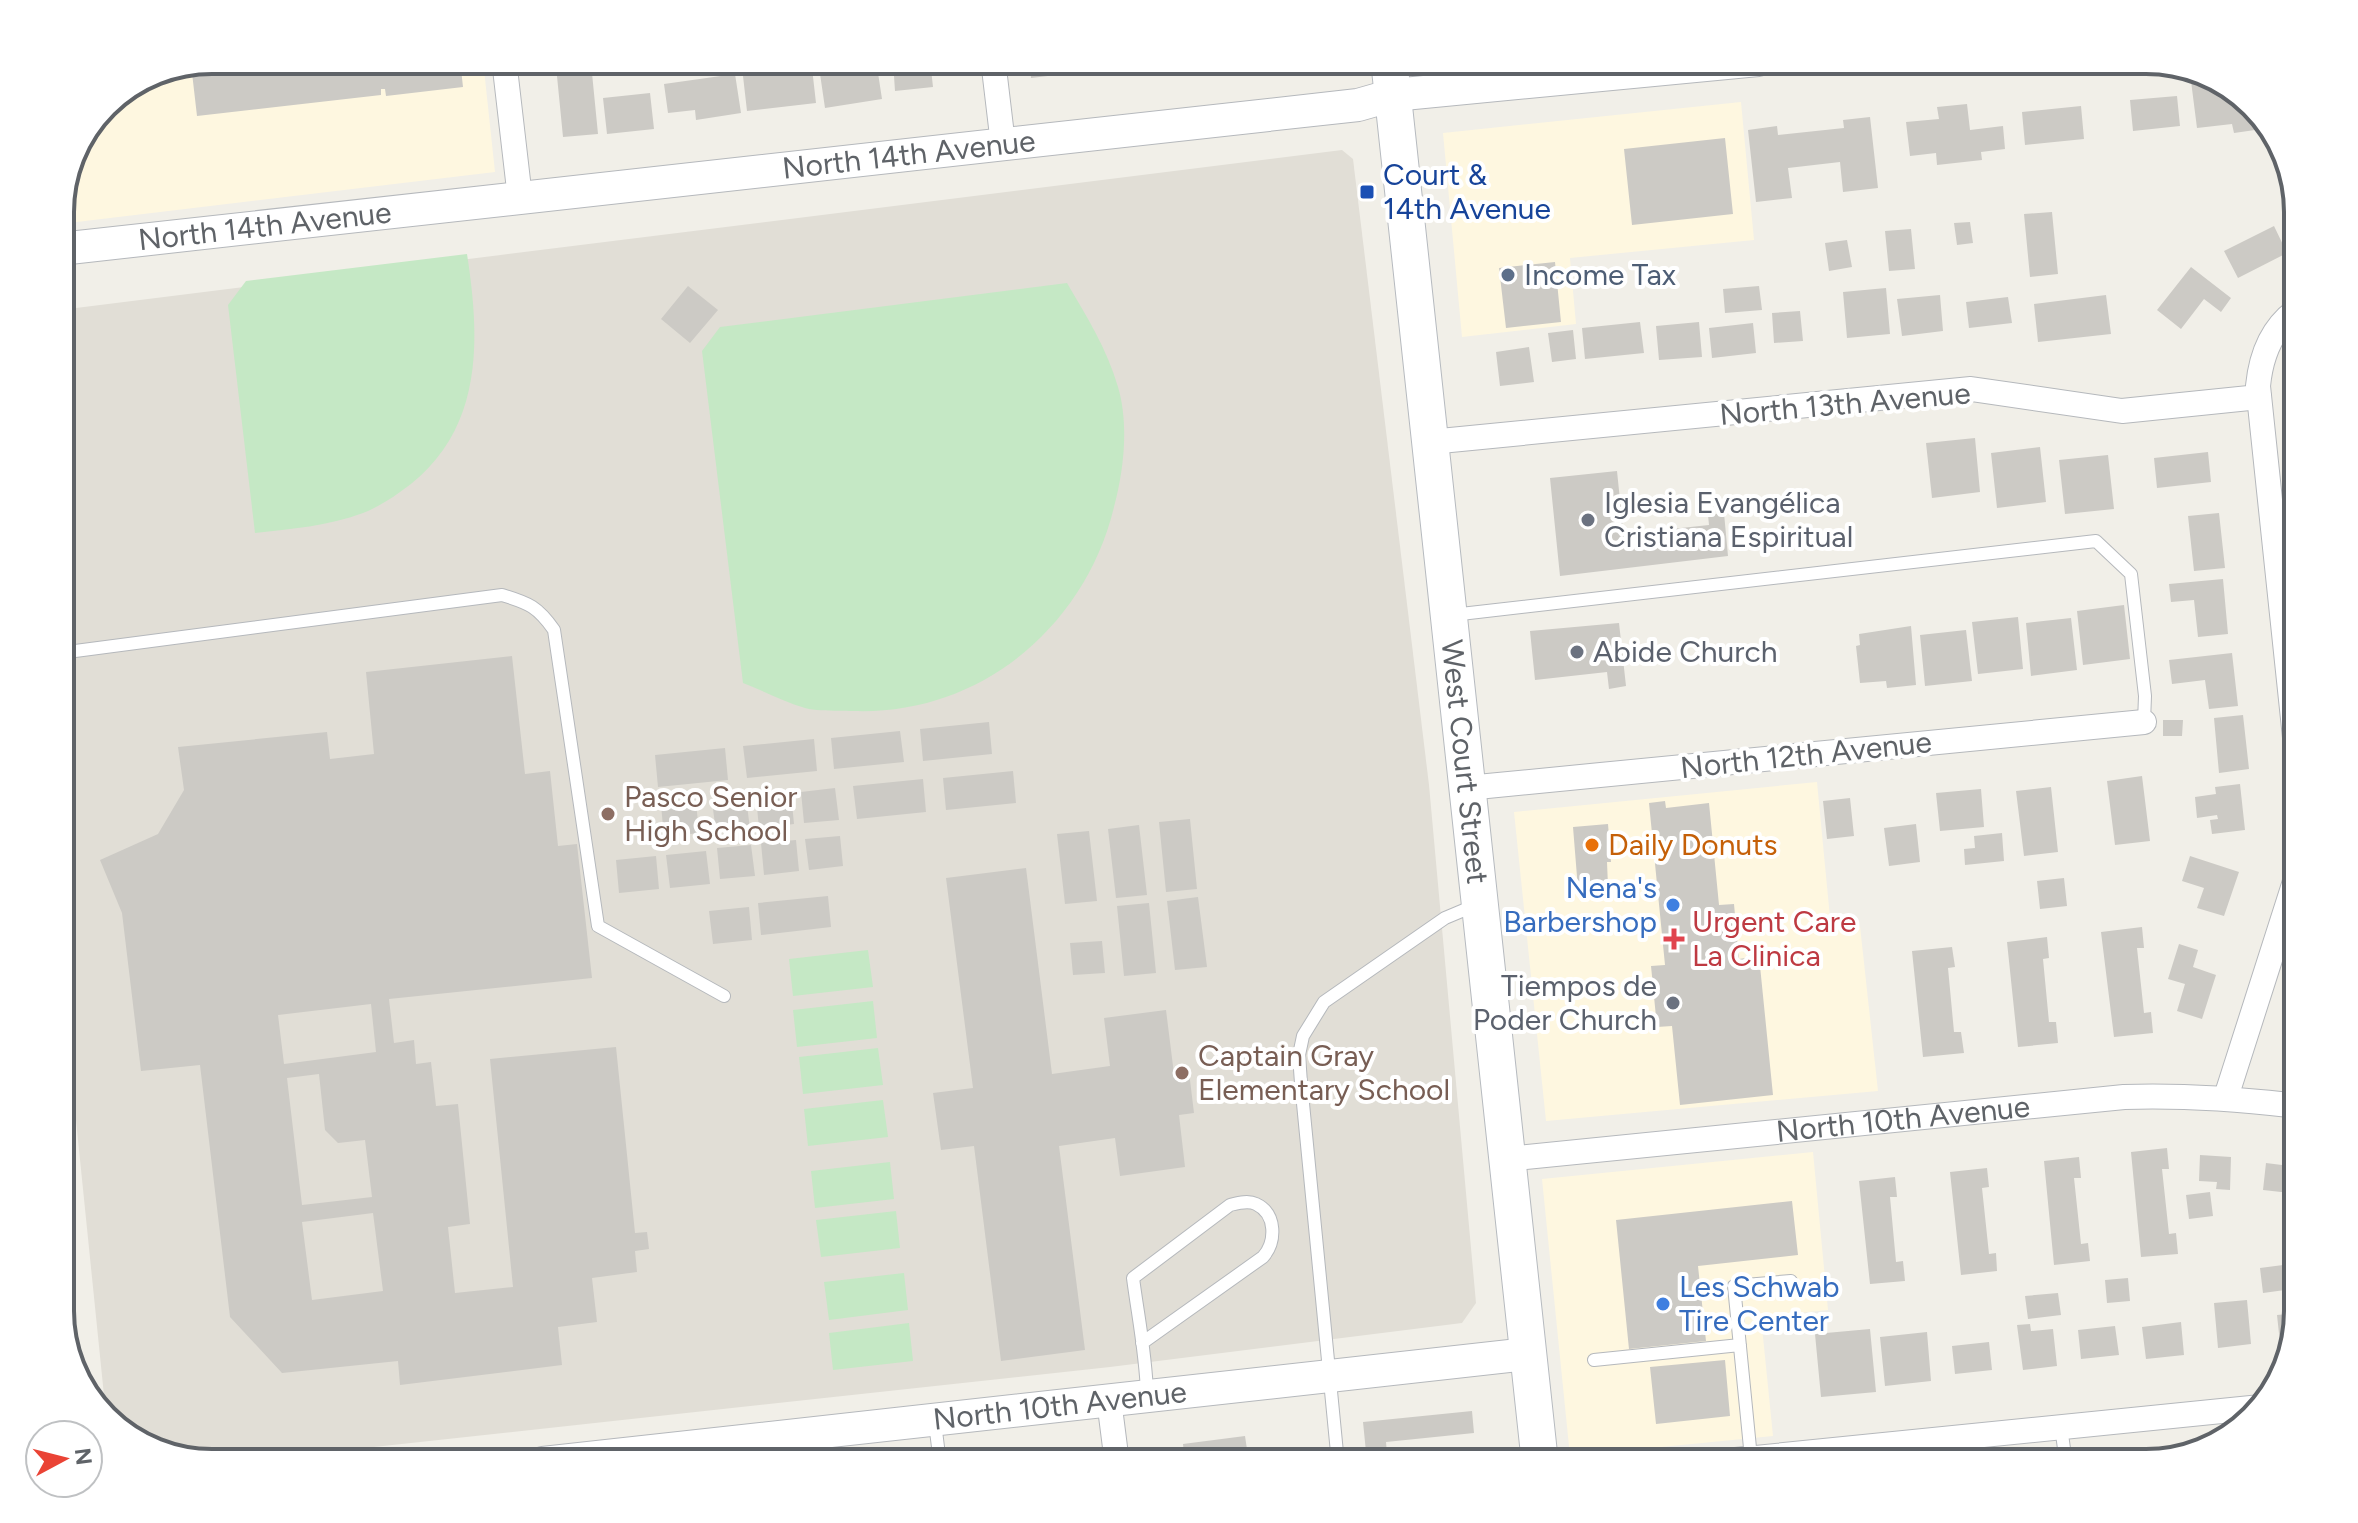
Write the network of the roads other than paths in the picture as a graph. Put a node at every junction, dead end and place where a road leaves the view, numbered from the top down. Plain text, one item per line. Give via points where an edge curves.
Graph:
1 (506, 74) edge
2 (995, 74) edge
3 (1391, 74) edge
4 (1567, 74) edge
5 (1393, 95) junction
6 (1003, 144) junction
7 (520, 198) junction
8 (74, 247) edge
9 (2284, 322) edge
10 (2259, 397) junction
11 (1430, 442) junction
12 (2284, 548) edge
13 (1449, 616) junction
14 (74, 651) edge
15 (2144, 722) joint
16 (1467, 788) junction
17 (1479, 904) junction
18 (2284, 916) edge
19 (724, 996) dead end
20 (2226, 1097) junction
21 (2284, 1104) edge
22 (1507, 1159) junction
23 (1791, 1281) dead end
24 (1142, 1343) junction
25 (1740, 1345) junction
26 (1528, 1354) junction
27 (1594, 1360) dead end
28 (1330, 1376) junction
29 (1147, 1396) junction
30 (1109, 1400) junction
31 (935, 1420) junction
32 (2230, 1420) edge
33 (2061, 1427) junction
34 (778, 1449) edge
35 (938, 1449) edge
36 (1115, 1449) edge
37 (1337, 1449) edge
38 (1538, 1449) edge
39 (1750, 1449) edge
40 (1920, 1449) edge
41 (2064, 1449) edge

1 - 7 street
2 - 6 street
3 - 5 main road, West Court Street
4 - 5 street, North 14th Avenue
5 - 6 street, North 14th Avenue via 1358,105
5 - 11 main road, West Court Street
6 - 7 street, North 14th Avenue
7 - 8 street, North 14th Avenue
9 - 10 street via 2260,366
10 - 11 street, North 13th Avenue via 2122,411 1971,389
10 - 12 street
11 - 13 main road, West Court Street
13 - 15 lane via 2096,541 2131,574
13 - 16 main road, West Court Street
14 - 19 lane via 502,595 527,603 554,630 598,926
15 - 16 street, North 12th Avenue
16 - 17 main road, West Court Street
17 - 22 main road, West Court Street
17 - 28 lane via 1445,918 1324,1002 1303,1036 1301,1083
18 - 20 street
20 - 21 street, North 10th Avenue
20 - 22 street, North 10th Avenue via 2124,1097
22 - 26 main road, West Court Street
23 - 25 lane via 1734,1286
24 - 24 lane via 1263,1257 1273,1233 1263,1209 1255,1203 1230,1205 1133,1278
24 - 29 lane
25 - 27 lane
25 - 39 lane
26 - 28 street, North 10th Avenue
26 - 38 main road, West Court Street
28 - 29 street, North 10th Avenue
28 - 37 lane
29 - 30 street, North 10th Avenue
30 - 31 street, North 10th Avenue
30 - 36 street
31 - 34 street, North 10th Avenue
31 - 35 lane
32 - 33 street
33 - 40 street
33 - 41 lane

